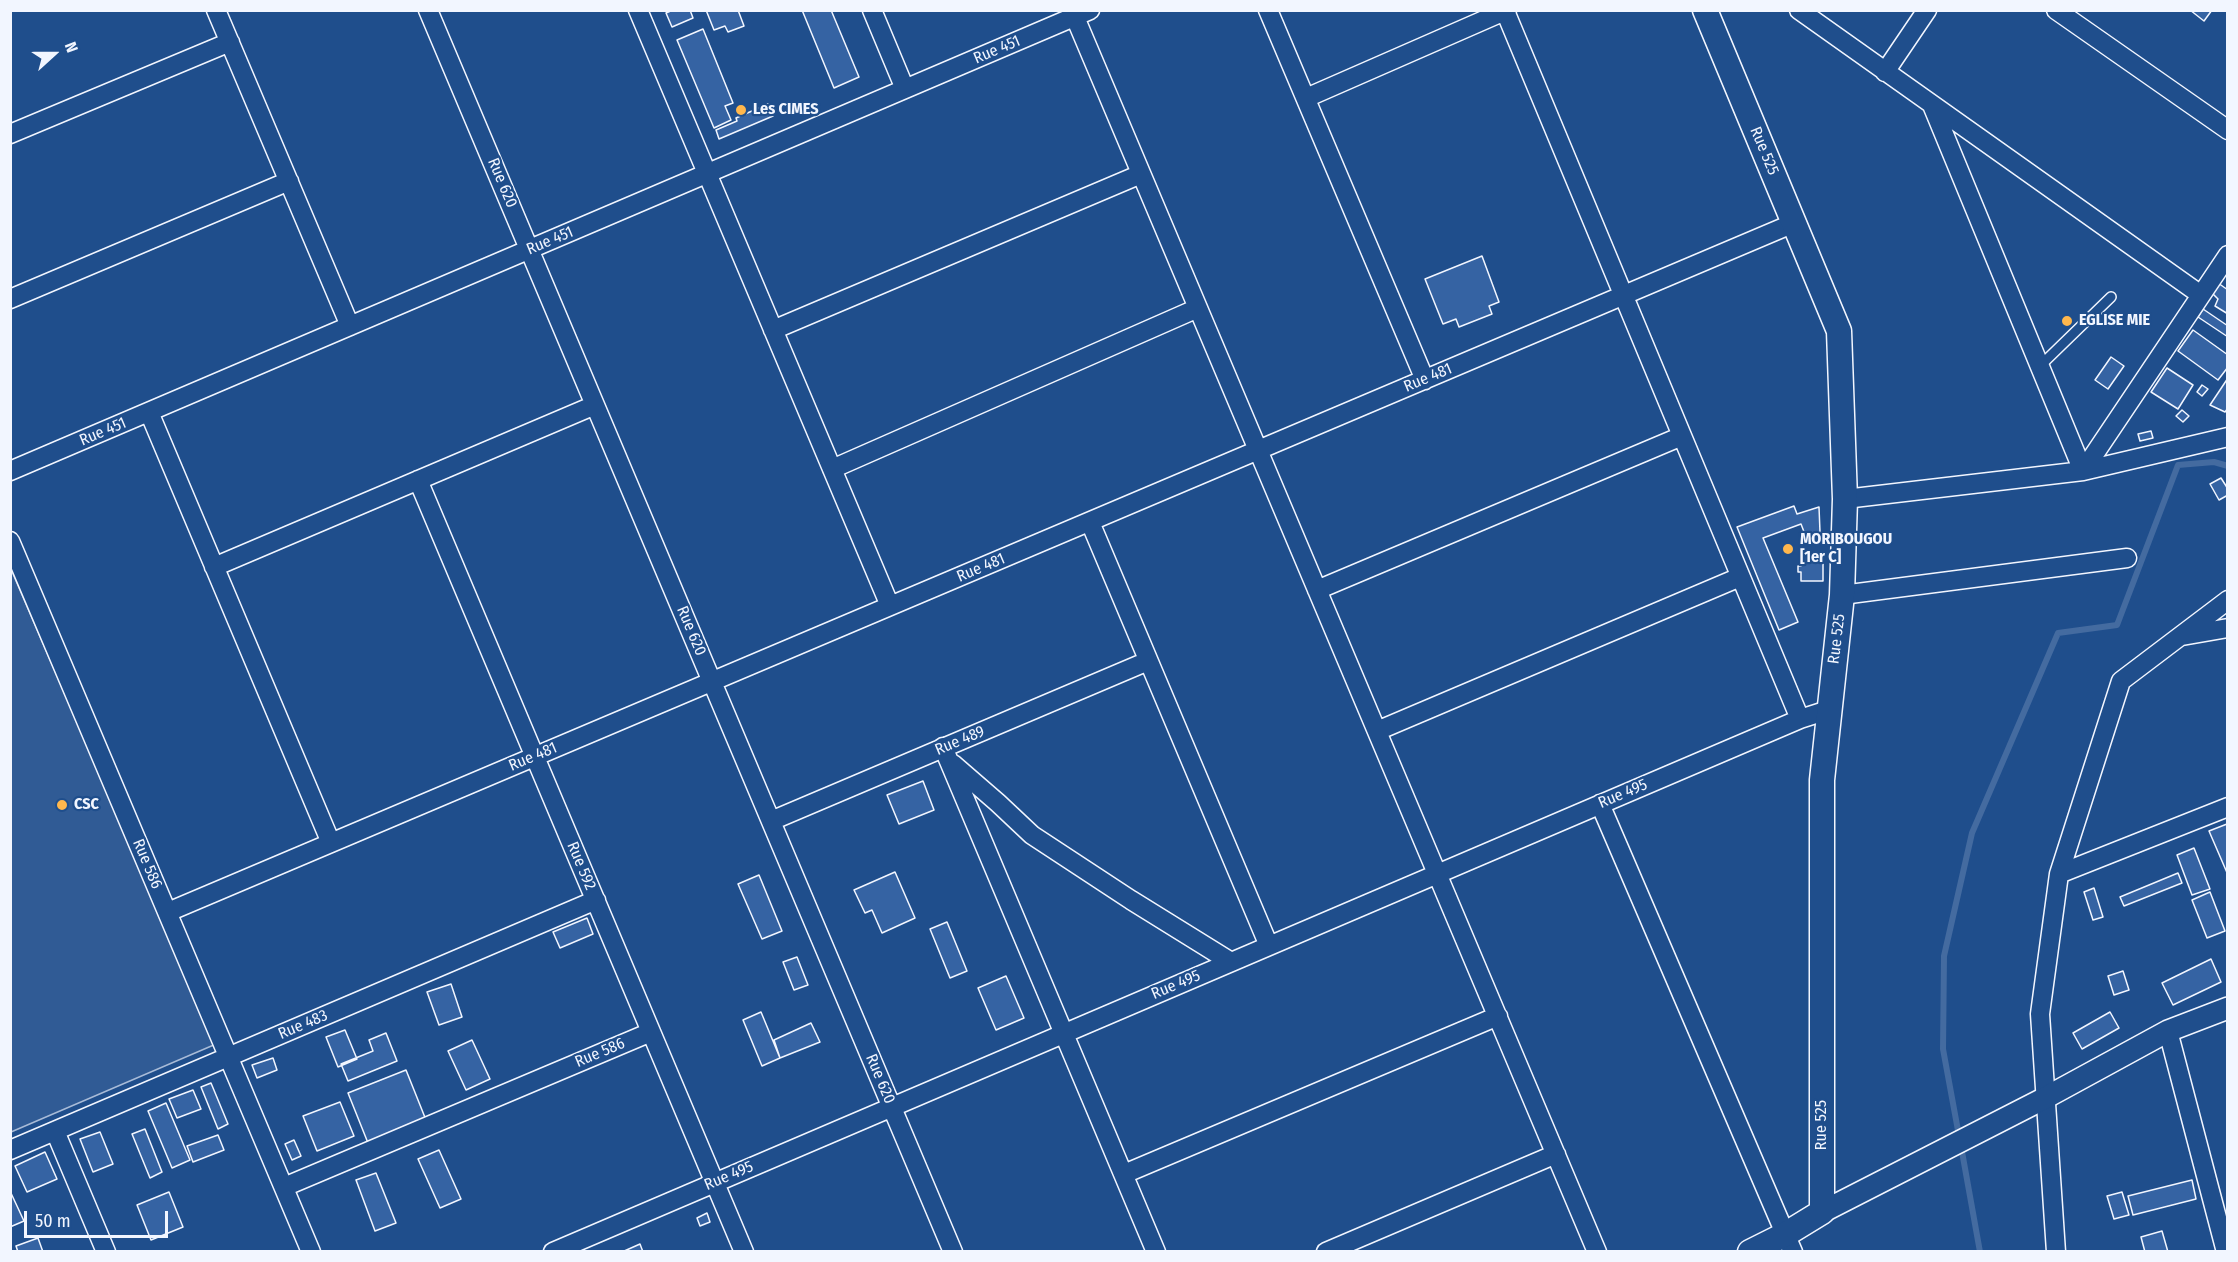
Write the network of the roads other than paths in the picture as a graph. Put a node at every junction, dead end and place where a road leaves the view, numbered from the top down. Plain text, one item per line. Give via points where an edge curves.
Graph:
1 (216, 10) edge
2 (428, 10) edge
3 (638, 10) edge
4 (872, 10) edge
5 (1268, 10) edge
6 (1705, 10) edge
7 (1799, 10) edge
8 (1927, 10) edge
9 (2056, 10) edge
10 (1506, 11) edge
11 (1079, 13) edge
12 (230, 42) junction
13 (1885, 72) junction
14 (905, 89) junction
15 (1306, 98) junction
16 (1932, 105) junction
17 (2228, 130) edge
18 (10, 134) edge
19 (707, 174) junction
20 (1141, 174) junction
21 (289, 181) junction
22 (1794, 223) junction
23 (530, 249) junction
24 (2228, 255) edge
25 (2201, 295) junction
26 (1623, 296) junction
27 (2111, 297) dead end
28 (10, 299) edge
29 (1198, 308) junction
30 (350, 326) junction
31 (773, 330) junction
32 (2040, 366) junction
33 (1425, 380) junction
34 (596, 405) junction
35 (148, 412) junction
36 (1682, 436) junction
37 (2228, 437) edge
38 (1258, 450) junction
39 (832, 469) junction
40 (10, 471) edge
41 (2083, 471) junction
42 (418, 480) junction
43 (1845, 499) junction
44 (1090, 522) junction
45 (10, 541) edge
46 (2127, 558) dead end
47 (214, 567) junction
48 (1740, 576) junction
49 (1317, 590) junction
50 (1842, 595) junction
51 (2228, 600) edge
52 (890, 606) junction
53 (2228, 628) edge
54 (2178, 637) junction
55 (1148, 661) junction
56 (712, 682) junction
57 (1828, 710) junction
58 (1800, 719) junction
59 (1377, 731) junction
60 (946, 754) junction
61 (535, 757) junction
62 (1600, 804) junction
63 (2228, 807) edge
64 (771, 821) junction
65 (331, 843) junction
66 (1437, 874) junction
67 (2059, 874) junction
68 (596, 900) junction
69 (168, 912) junction
70 (1269, 946) junction
71 (1231, 962) junction
72 (2228, 1008) edge
73 (1498, 1016) junction
74 (2168, 1031) junction
75 (651, 1032) junction
76 (1064, 1033) junction
77 (229, 1057) junction
78 (2046, 1098) junction
79 (892, 1107) junction
80 (55, 1131) junction
81 (10, 1150) edge
82 (1556, 1154) junction
83 (1124, 1174) junction
84 (715, 1182) junction
85 (284, 1188) junction
86 (2220, 1193) edge
87 (1822, 1212) junction
88 (1790, 1243) edge
89 (106, 1251) edge
90 (311, 1251) edge
91 (553, 1251) edge
92 (744, 1251) edge
93 (953, 1251) edge
94 (1156, 1251) edge
95 (1326, 1251) edge
96 (1597, 1251) edge
97 (1750, 1251) edge
98 (2056, 1251) edge
99 (2226, 1251) edge

1 - 12 street
2 - 23 street, Rue 620
3 - 19 street
4 - 14 street
5 - 15 street
6 - 22 main road, Rue 525
7 - 13 street
8 - 13 street
9 - 17 street
10 - 15 street
10 - 26 street
11 - 14 street, Rue 451
11 - 20 street
12 - 18 street
12 - 21 street
13 - 16 street
14 - 19 street, Rue 451
15 - 33 street
16 - 25 street
16 - 32 street
19 - 23 street, Rue 451
19 - 31 street
20 - 29 street
20 - 31 street
21 - 28 street
21 - 30 street
22 - 26 street, Rue 481
22 - 43 main road, Rue 525 via 1839,331
23 - 30 street, Rue 451
23 - 34 street, Rue 620
24 - 25 street
25 - 41 street
26 - 33 street, Rue 481
26 - 36 street
27 - 32 lane
29 - 38 street
29 - 39 street
30 - 35 street, Rue 451
31 - 39 street
32 - 41 street
33 - 38 street, Rue 481
34 - 42 street
34 - 56 street, Rue 620
35 - 40 street, Rue 451
35 - 47 street
36 - 48 street
36 - 49 street
37 - 41 street
38 - 44 street, Rue 481
38 - 49 street
39 - 52 street
41 - 43 street
42 - 47 street
42 - 61 street, Rue 592
43 - 50 main road, Rue 525
44 - 52 street, Rue 481
44 - 55 street
45 - 69 street, Rue 586
46 - 50 street
47 - 65 street
48 - 58 street
48 - 59 street
49 - 59 street
50 - 57 main road, Rue 525
51 - 54 street
52 - 56 street, Rue 481
53 - 54 street
54 - 67 street via 2121,681
55 - 60 street, Rue 489
55 - 70 street
56 - 61 street, Rue 481
56 - 64 street, Rue 620
57 - 58 street, Rue 495
57 - 87 main road, Rue 525 via 1822,780
58 - 62 street, Rue 495
59 - 66 street
60 - 64 street, Rue 489
60 - 71 street via 1032,835
60 - 76 street
61 - 65 street, Rue 481
61 - 68 street, Rue 592
62 - 66 street, Rue 495
62 - 88 street
63 - 67 street
64 - 79 street, Rue 620
65 - 69 street, Rue 481
66 - 70 street, Rue 495
66 - 73 street
67 - 78 street via 2040,1014
68 - 75 street, Rue 592
68 - 77 street, Rue 483
69 - 77 street, Rue 586
70 - 71 street, Rue 495
71 - 76 street, Rue 495
72 - 74 street
73 - 82 street
73 - 83 street
74 - 78 street
74 - 86 street
75 - 84 street, Rue 592
75 - 85 street, Rue 586
76 - 79 street, Rue 495
76 - 83 street
77 - 80 street, Rue 483
77 - 85 street, Rue 586
78 - 87 street
78 - 98 street
79 - 84 street, Rue 495
79 - 93 street, Rue 620
80 - 81 street, Rue 483
80 - 89 street
82 - 95 street
82 - 96 street
83 - 94 street
84 - 91 street, Rue 495
84 - 92 street, Rue 592
85 - 90 street, Rue 586
86 - 99 street
87 - 88 main road
88 - 97 main road

